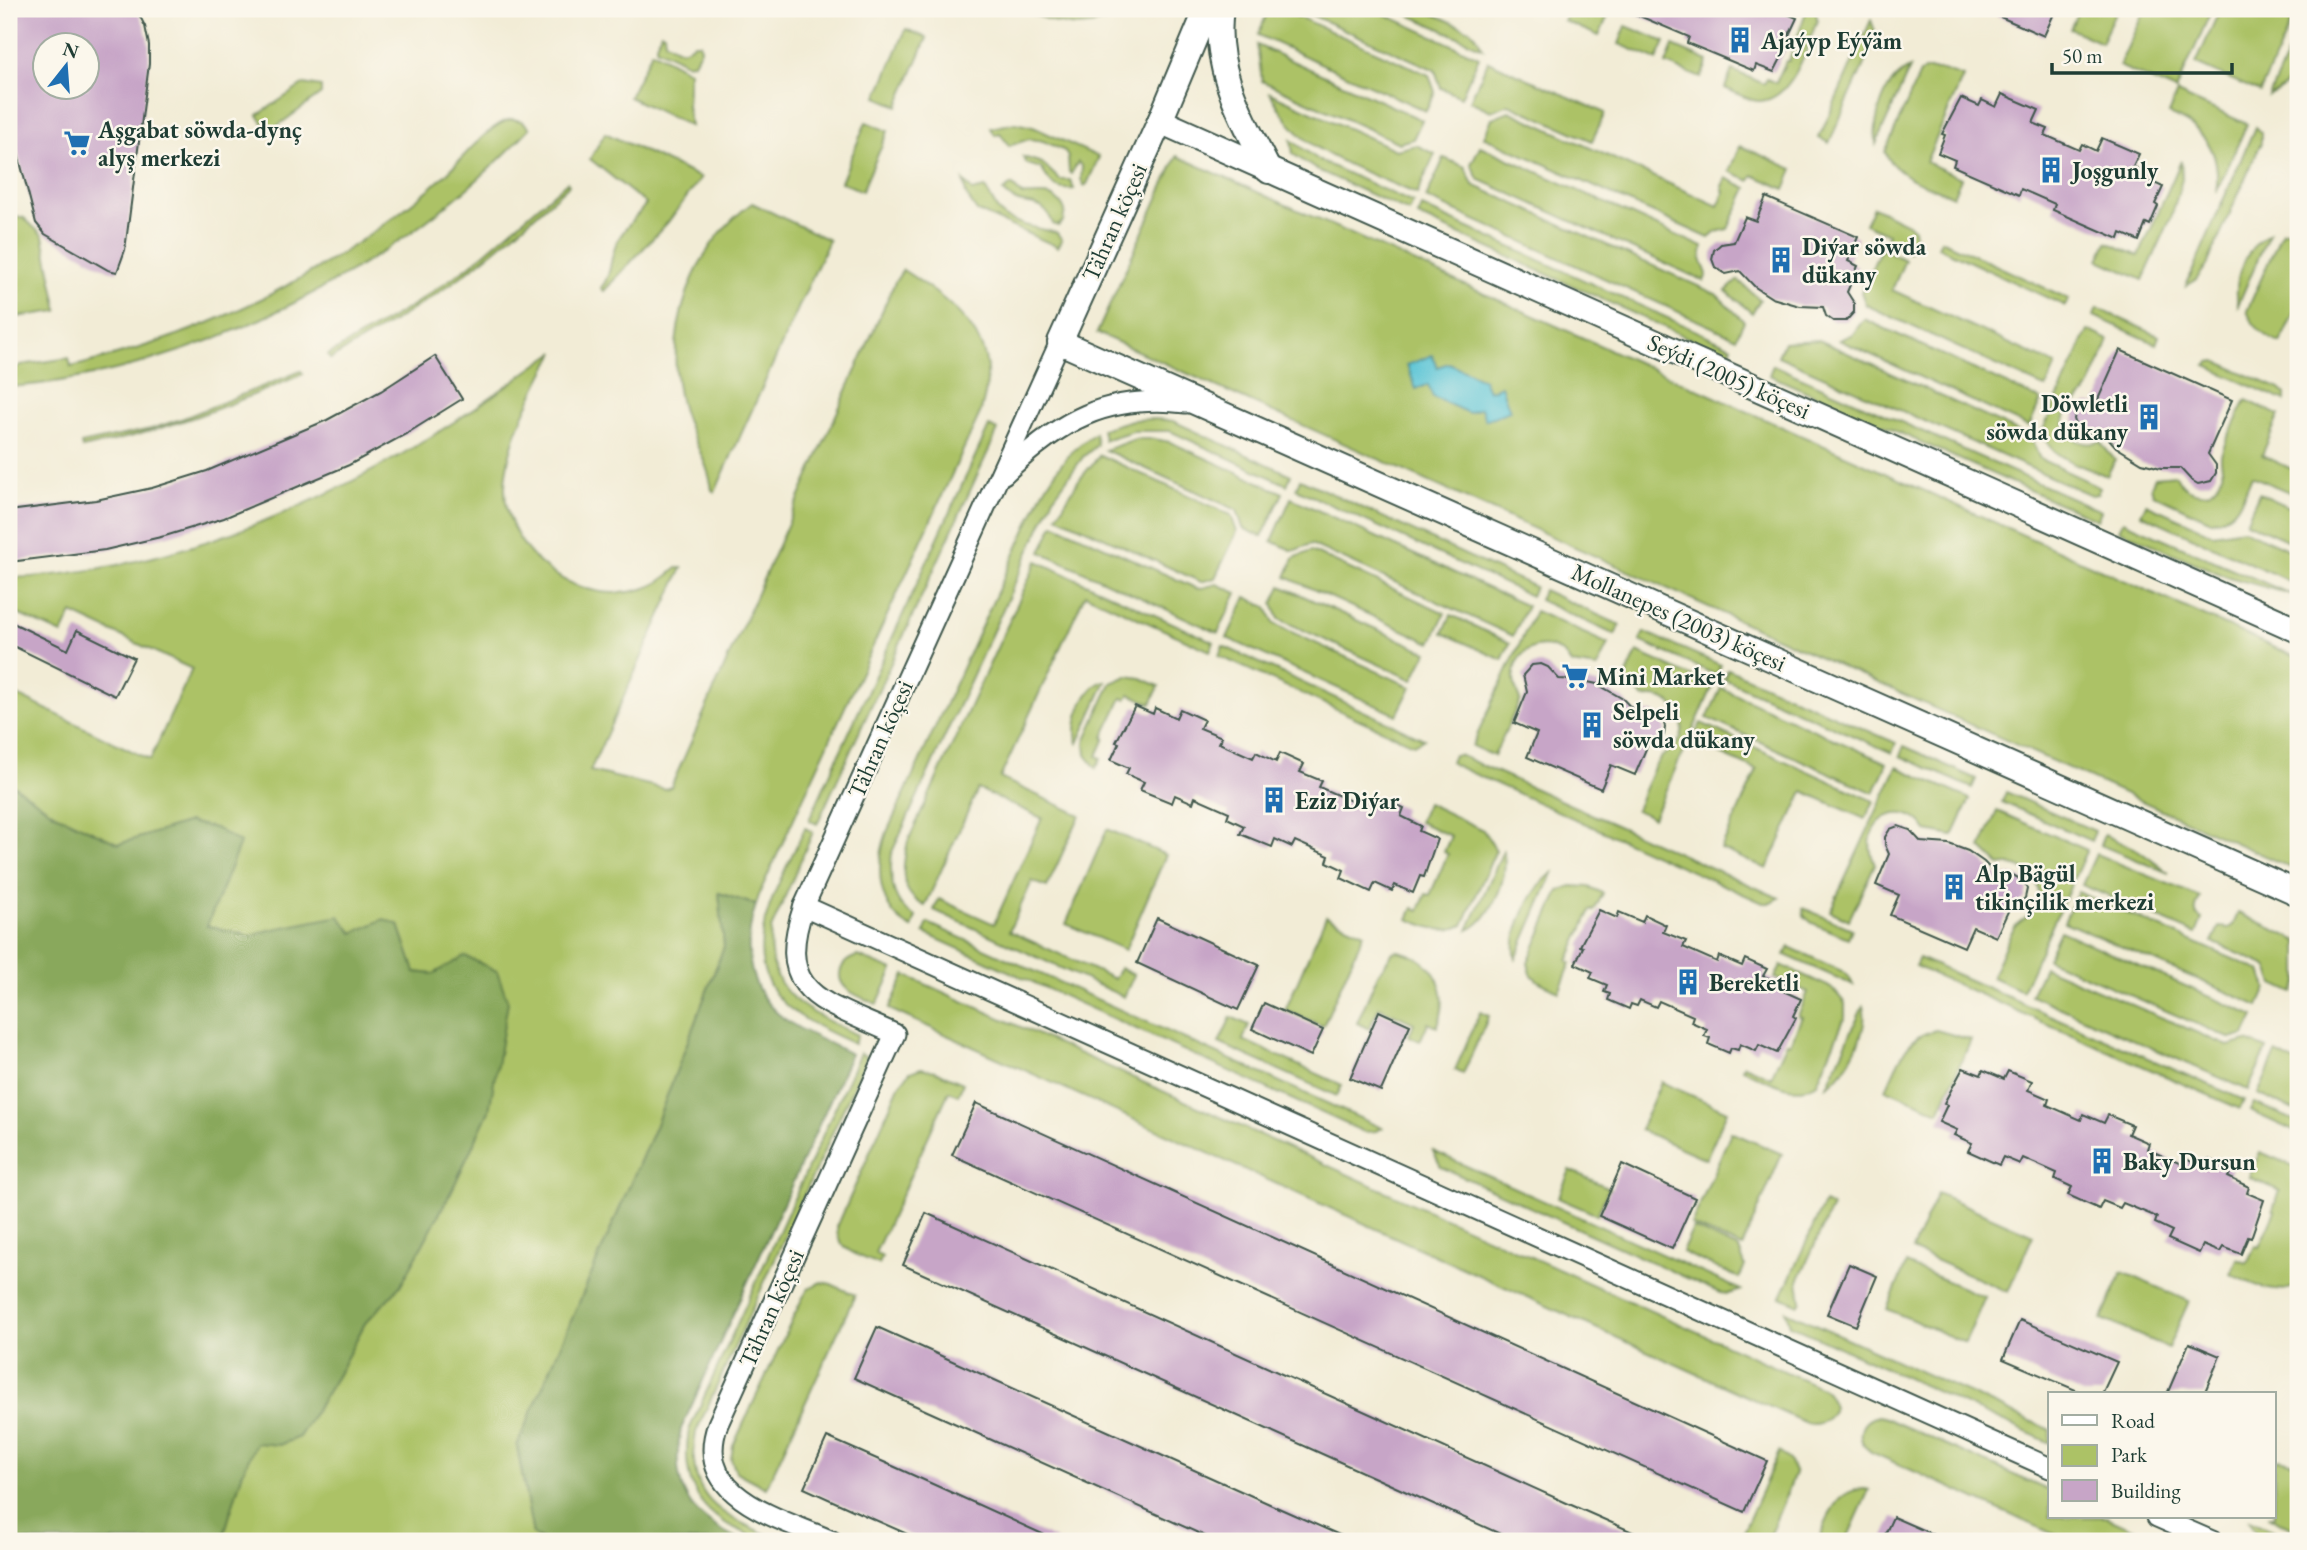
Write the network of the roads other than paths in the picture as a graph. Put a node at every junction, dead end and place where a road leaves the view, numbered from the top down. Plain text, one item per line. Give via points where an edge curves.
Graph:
1 (1207, 9) edge
2 (1221, 9) edge
3 (1160, 121) junction
4 (1269, 171) junction
5 (1060, 342) junction
6 (1201, 405) junction
7 (996, 482) junction
8 (2298, 630) edge
9 (2298, 893) edge
10 (804, 906) junction
11 (2048, 1467) edge
12 (2159, 1518) edge
13 (832, 1541) edge
14 (2212, 1541) edge

1 - 3 street, Tähran köçesi
2 - 4 street via 1218,30 1226,80
3 - 4 street, Seýdi (2005) köçesi
3 - 5 street, Tähran köçesi
4 - 8 street, Seýdi (2005) köçesi
5 - 6 street, Mollanepes (2003) köçesi
5 - 7 street, Tähran köçesi
6 - 7 street via 1125,402 1081,416 1026,454
6 - 9 street, Mollanepes (2003) köçesi
7 - 10 street, Tähran köçesi
10 - 11 street
10 - 13 street, Tähran köçesi via 794,940 800,979 823,1001 895,1034 718,1424 712,1458 716,1473 735,1495
12 - 14 street

